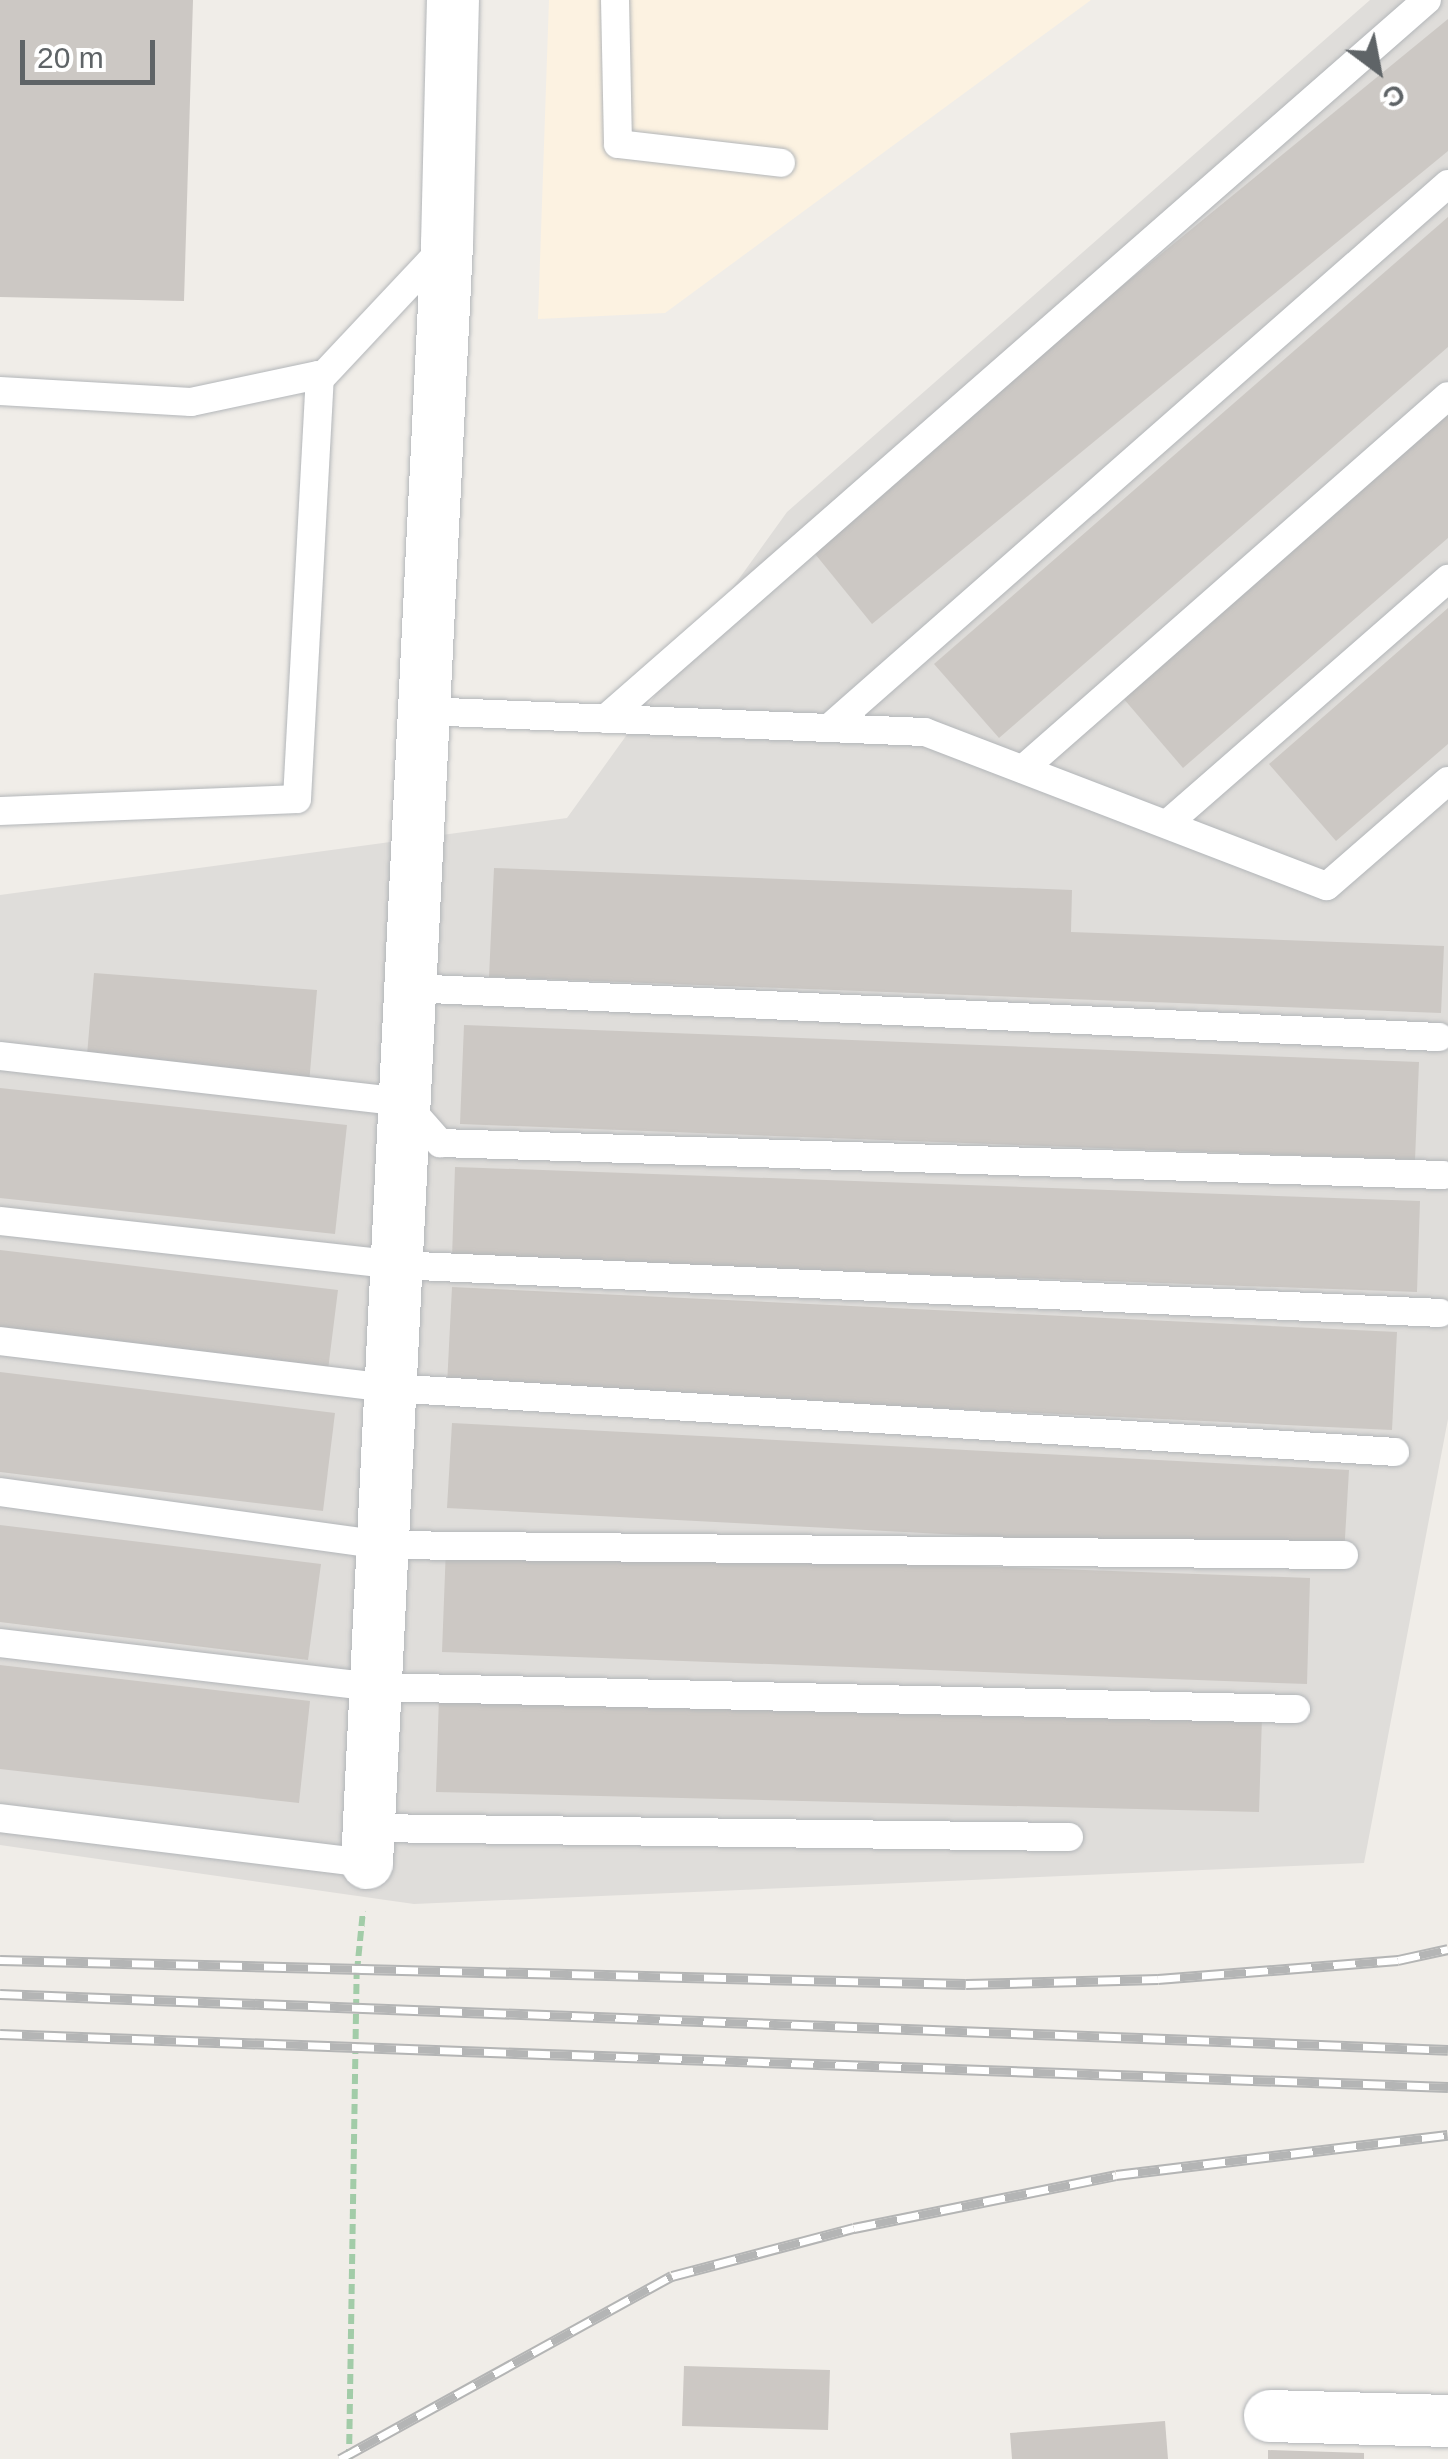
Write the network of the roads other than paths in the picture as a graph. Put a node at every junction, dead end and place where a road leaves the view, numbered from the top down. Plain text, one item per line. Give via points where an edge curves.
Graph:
1 (453, 0) edge
2 (615, 0) edge
3 (1428, 0) edge
4 (781, 163) dead end
5 (1448, 184) edge
6 (447, 244) junction
7 (320, 379) junction
8 (0, 391) edge
9 (1448, 396) edge
10 (1448, 579) edge
11 (423, 711) junction
12 (605, 719) junction
13 (829, 728) junction
14 (1022, 769) junction
15 (1448, 781) edge
16 (0, 811) edge
17 (1167, 824) junction
18 (410, 988) junction
19 (1439, 1037) dead end
20 (0, 1056) edge
21 (404, 1102) junction
22 (1444, 1175) dead end
23 (0, 1221) edge
24 (396, 1265) junction
25 (1440, 1313) dead end
26 (0, 1341) edge
27 (390, 1388) junction
28 (1395, 1452) dead end
29 (0, 1492) edge
30 (382, 1545) junction
31 (1344, 1554) dead end
32 (0, 1643) edge
33 (376, 1687) junction
34 (1296, 1709) dead end
35 (0, 1818) edge
36 (1070, 1838) dead end
37 (368, 1846) junction
38 (1270, 2416) dead end
39 (1448, 2421) edge

1 - 6 street
2 - 4 lane via 618,144
3 - 12 lane
5 - 13 lane
6 - 7 lane
6 - 11 street
7 - 8 lane via 191,402
7 - 16 lane via 297,798
9 - 14 lane
10 - 17 lane
11 - 12 lane
11 - 18 street
12 - 13 lane
13 - 14 lane via 925,732
14 - 17 lane
15 - 17 lane via 1327,886
18 - 19 lane
18 - 21 street
20 - 21 lane
21 - 22 lane via 440,1144
21 - 24 street
23 - 24 lane
24 - 25 lane
24 - 27 street
26 - 27 lane
27 - 28 lane
27 - 30 street
29 - 30 lane
30 - 31 lane
30 - 33 street
32 - 33 lane
33 - 34 lane
33 - 37 street
35 - 37 lane
36 - 37 lane
38 - 39 street

